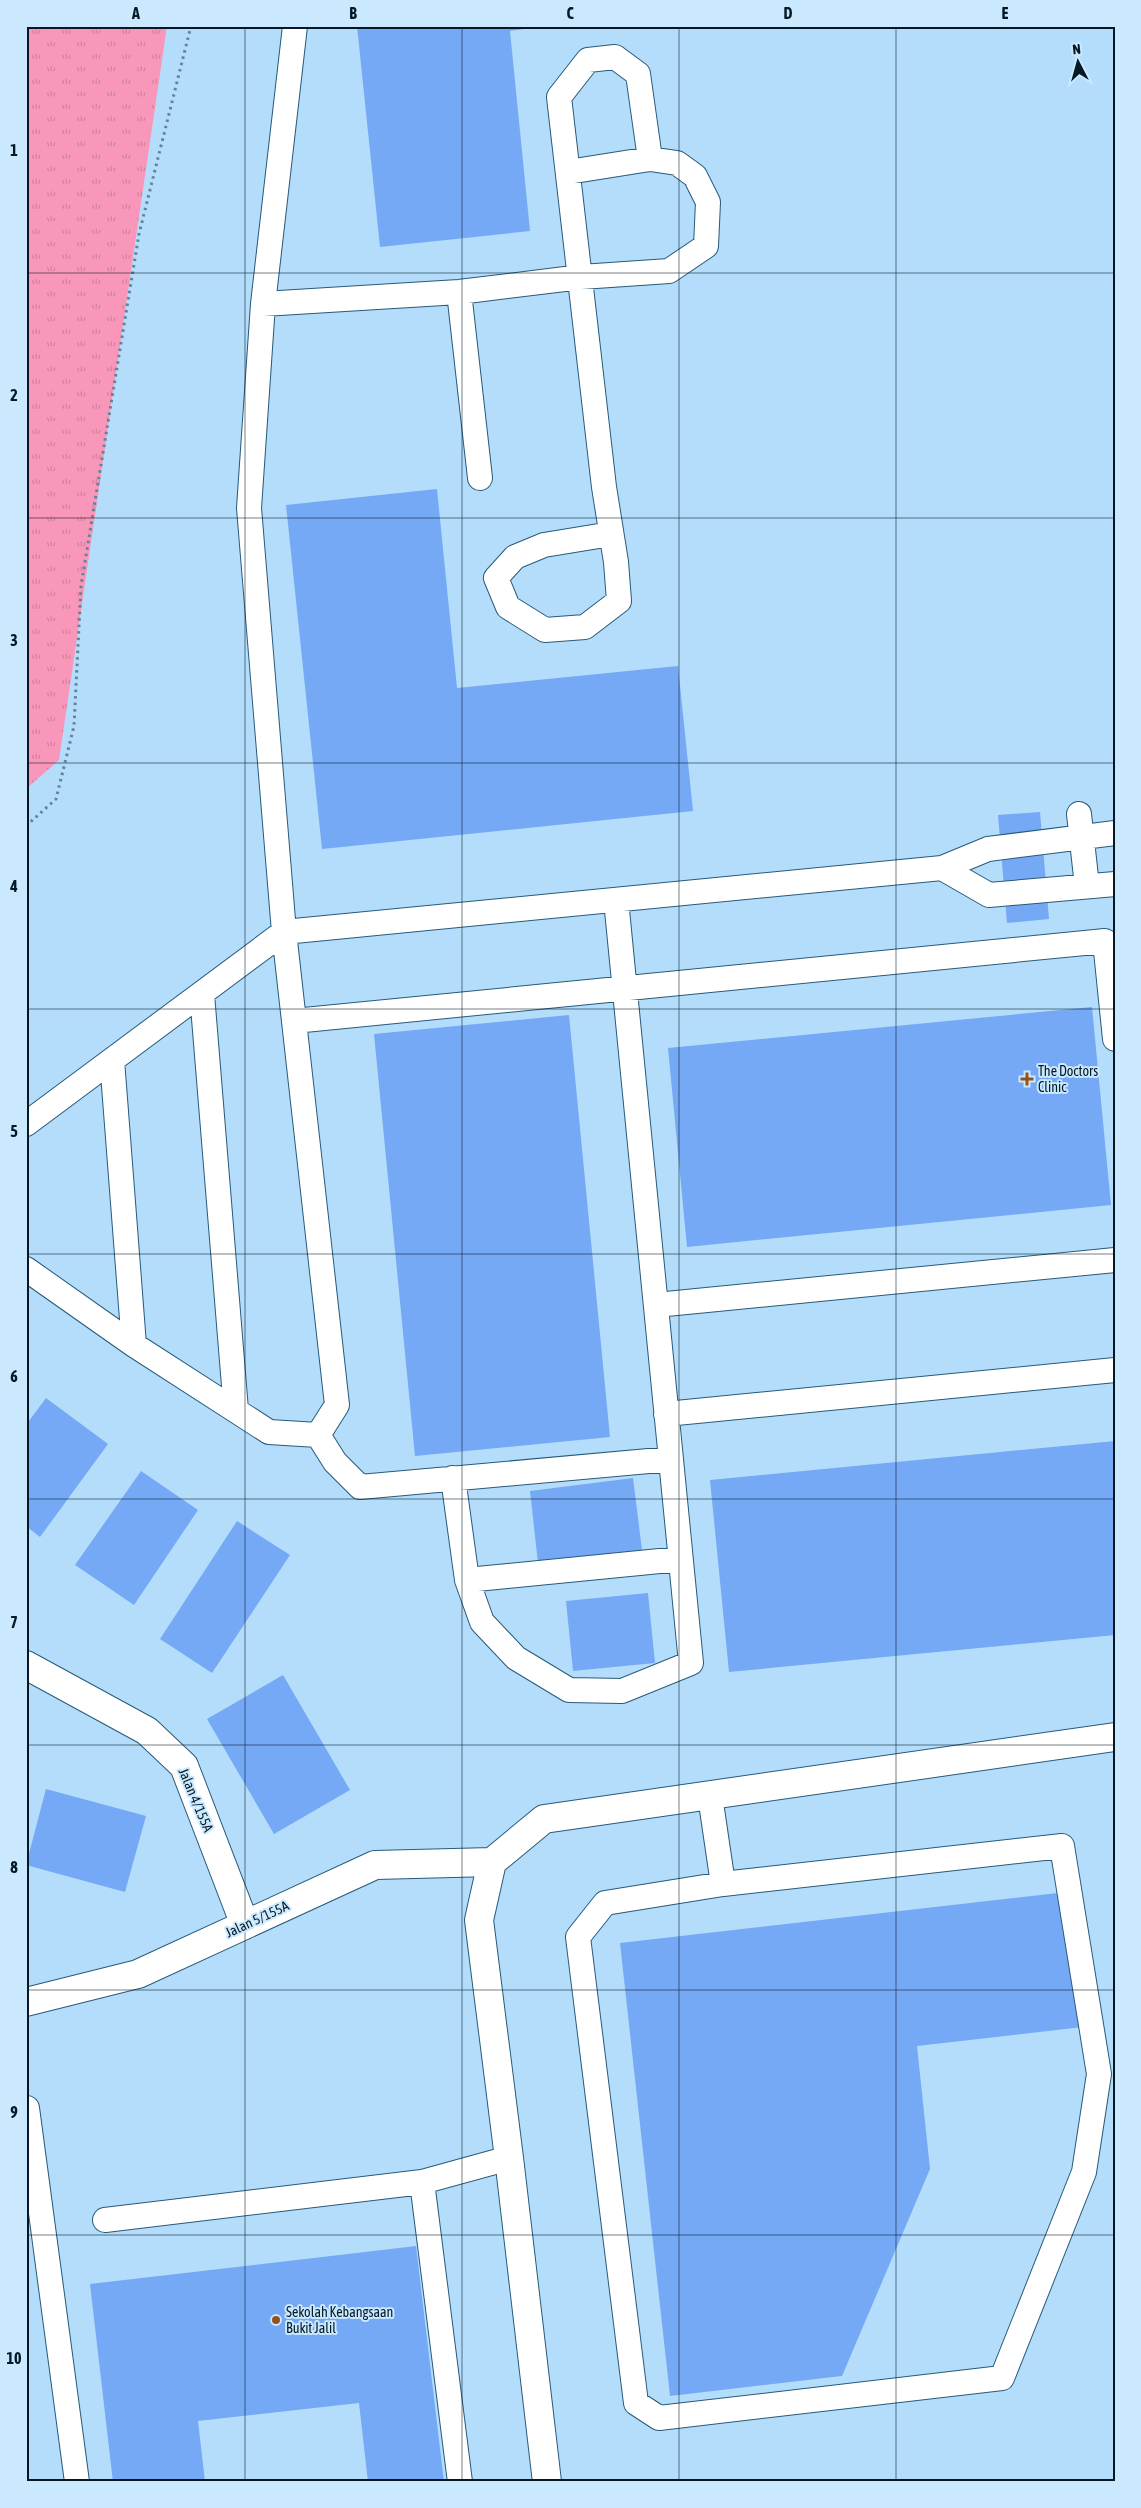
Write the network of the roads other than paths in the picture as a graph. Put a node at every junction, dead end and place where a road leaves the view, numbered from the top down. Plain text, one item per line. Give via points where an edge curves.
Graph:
1 (295, 26) edge
2 (650, 159) junction
3 (568, 172) junction
4 (581, 277) junction
5 (459, 292) junction
6 (263, 304) junction
7 (480, 478) dead end
8 (611, 534) junction
9 (1079, 814) dead end
10 (1115, 833) edge
11 (1082, 837) junction
12 (942, 868) junction
13 (1115, 884) edge
14 (1087, 886) junction
15 (616, 900) junction
16 (284, 932) junction
17 (625, 988) junction
18 (202, 994) junction
19 (294, 1021) junction
20 (1115, 1039) edge
21 (112, 1060) junction
22 (26, 1124) edge
23 (1115, 1260) edge
24 (26, 1269) edge
25 (656, 1305) junction
26 (134, 1345) junction
27 (1115, 1370) edge
28 (236, 1410) junction
29 (666, 1414) junction
30 (318, 1436) junction
31 (671, 1459) junction
32 (453, 1478) junction
33 (680, 1559) junction
34 (467, 1580) junction
35 (26, 1665) edge
36 (1115, 1736) edge
37 (710, 1796) junction
38 (492, 1862) junction
39 (723, 1884) junction
40 (245, 1925) junction
41 (26, 2002) edge
42 (27, 2108) edge
43 (510, 2158) junction
44 (422, 2182) junction
45 (32, 2191) edge
46 (105, 2220) dead end
47 (77, 2482) edge
48 (460, 2482) edge
49 (547, 2482) edge

1 - 6 lane
2 - 3 lane
2 - 3 lane via 638,74 615,57 588,60 559,97
2 - 4 lane via 677,164 695,176 708,202 706,246 669,271
3 - 4 lane
4 - 5 lane
4 - 8 lane
5 - 6 lane
5 - 7 lane
6 - 16 lane via 249,508
8 - 8 lane via 544,546 515,557 496,578 508,607 545,630 584,627 619,601
9 - 11 lane
10 - 11 lane
11 - 12 lane via 988,849
11 - 14 lane
12 - 14 lane via 989,895
12 - 15 lane
13 - 14 lane
15 - 16 lane
15 - 17 lane
16 - 18 lane
16 - 19 lane
17 - 19 lane
17 - 20 lane via 1105,941
17 - 25 lane
18 - 21 lane
18 - 28 lane
19 - 30 lane via 337,1406
21 - 22 lane
21 - 26 lane
23 - 25 lane
24 - 26 lane
25 - 29 lane
26 - 28 lane
27 - 29 lane
28 - 30 lane via 269,1432
29 - 31 lane
30 - 32 lane via 335,1462 360,1487
31 - 32 lane
31 - 33 lane
32 - 34 lane
33 - 34 lane
33 - 34 lane via 691,1663 622,1691 570,1690 516,1658 482,1622
35 - 40 street, Jalan 4/155A via 147,1731 184,1766
36 - 37 street
37 - 38 street via 544,1819
37 - 39 lane
38 - 40 street, Jalan 5/155A via 375,1865
38 - 43 street via 479,1920
39 - 39 lane via 604,1903 578,1937 636,2403 659,2418 1002,2378 1084,2172 1099,2074 1062,1846
40 - 41 street, Jalan 5/155A via 138,1974
42 - 45 lane
43 - 44 lane
43 - 49 street
44 - 46 lane
44 - 48 lane
45 - 47 lane

